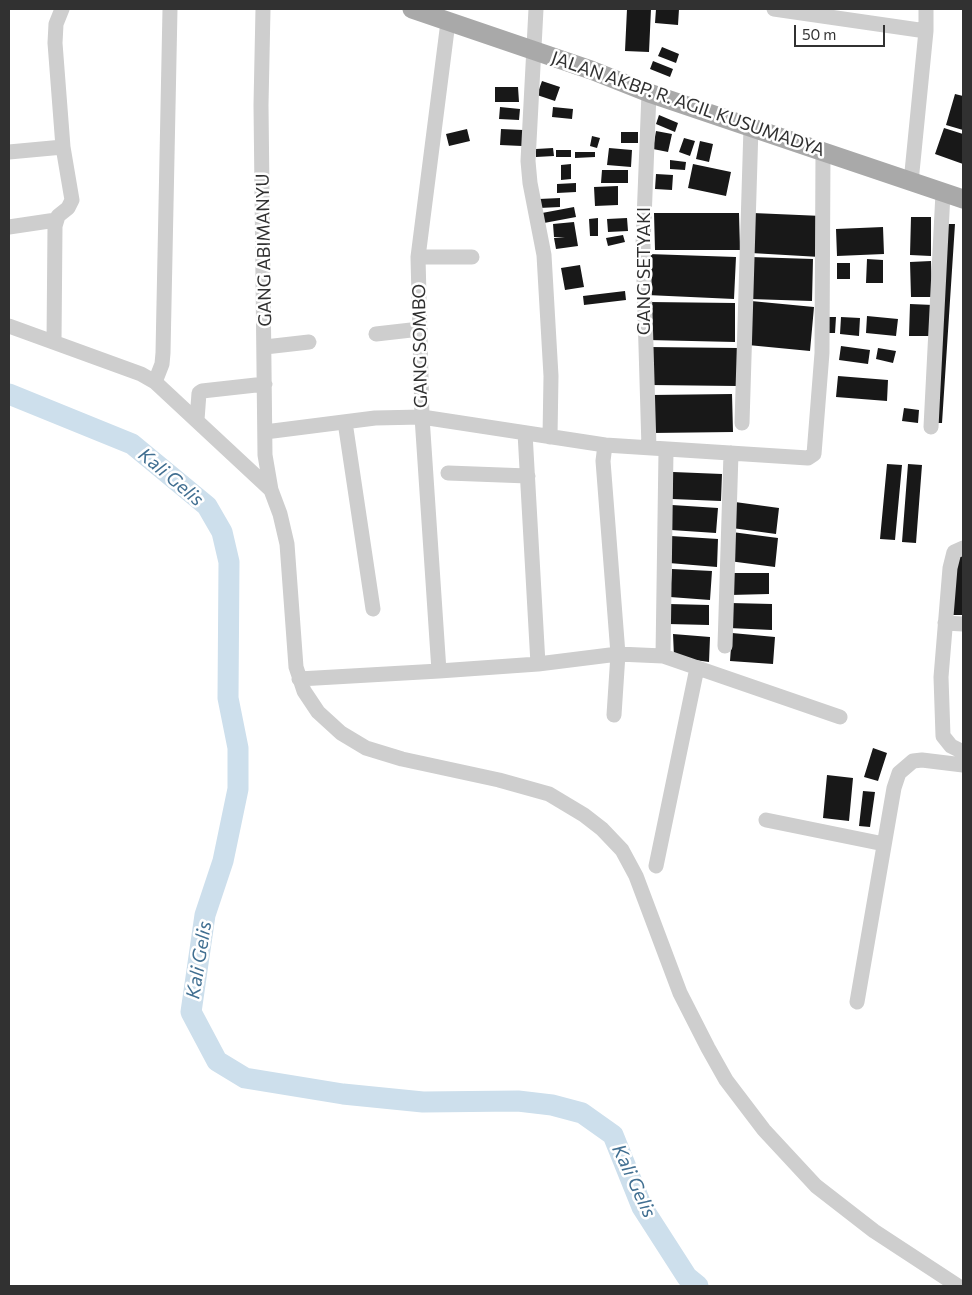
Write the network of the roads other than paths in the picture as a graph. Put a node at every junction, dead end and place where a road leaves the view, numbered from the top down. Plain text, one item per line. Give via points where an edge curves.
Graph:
1 (62, 9) edge
2 (170, 9) edge
3 (263, 9) edge
4 (413, 9) edge
5 (536, 9) edge
6 (774, 9) edge
7 (926, 9) edge
8 (448, 22) junction
9 (926, 31) junction
10 (533, 52) junction
11 (649, 93) junction
12 (751, 127) junction
13 (63, 147) junction
14 (823, 151) junction
15 (9, 152) edge
16 (911, 182) junction
17 (943, 193) junction
18 (963, 199) edge
19 (56, 220) junction
20 (9, 227) edge
21 (418, 257) junction
22 (472, 257) dead end
23 (9, 326) edge
24 (420, 330) junction
25 (376, 334) dead end
26 (54, 342) junction
27 (309, 342) dead end
28 (265, 347) junction
29 (155, 382) junction
30 (265, 384) junction
31 (422, 417) junction
32 (197, 420) junction
33 (345, 422) junction
34 (742, 423) dead end
35 (931, 428) dead end
36 (265, 432) junction
37 (525, 433) junction
38 (550, 437) junction
39 (605, 445) junction
40 (648, 448) junction
41 (666, 451) junction
42 (731, 454) junction
43 (448, 473) dead end
44 (528, 476) junction
45 (270, 490) junction
46 (963, 548) edge
47 (373, 609) dead end
48 (946, 623) junction
49 (963, 624) edge
50 (725, 646) dead end
51 (618, 654) junction
52 (663, 656) junction
53 (538, 664) junction
54 (697, 668) junction
55 (438, 672) junction
56 (299, 679) junction
57 (614, 715) dead end
58 (840, 717) dead end
59 (963, 752) edge
60 (963, 765) edge
61 (766, 820) dead end
62 (884, 844) junction
63 (656, 866) dead end
64 (857, 1002) dead end
65 (958, 1286) edge

1 - 13 street via 54,42
2 - 29 street via 164,353
3 - 28 street, GANG ABIMANYU
4 - 8 main road, JALAN AKBP. R. AGIL KUSUMADYA
5 - 10 street
6 - 9 street
7 - 9 street
8 - 10 main road, JALAN AKBP. R. AGIL KUSUMADYA
8 - 21 street, GANG SOMBO
9 - 16 street
10 - 11 main road, JALAN AKBP. R. AGIL KUSUMADYA
10 - 38 street via 528,161 544,255
11 - 12 main road, JALAN AKBP. R. AGIL KUSUMADYA
11 - 40 street, GANG SETYAKI via 643,245
12 - 14 main road, JALAN AKBP. R. AGIL KUSUMADYA
12 - 34 street
13 - 15 street
13 - 19 street via 72,200
14 - 16 main road, JALAN AKBP. R. AGIL KUSUMADYA
14 - 42 street via 822,353 814,454 808,458
16 - 17 main road, JALAN AKBP. R. AGIL KUSUMADYA
17 - 18 main road, JALAN AKBP. R. AGIL KUSUMADYA
17 - 35 street
19 - 20 street
19 - 26 street
21 - 22 street
21 - 24 street, GANG SOMBO
23 - 26 street
24 - 25 street
24 - 31 street, GANG SOMBO
26 - 29 street
27 - 28 street
28 - 30 street, GANG ABIMANYU
29 - 32 street
30 - 32 street via 202,391 199,393
30 - 36 street, GANG ABIMANYU
31 - 33 street
31 - 37 street
31 - 55 street, GANG SOMBO
32 - 45 street
33 - 36 street
33 - 47 street
36 - 45 street, GANG ABIMANYU
37 - 38 street
37 - 44 street
38 - 39 street
39 - 40 street
39 - 51 street via 603,461
40 - 41 street
41 - 42 street
41 - 52 street
42 - 50 street
43 - 44 street
44 - 53 street
45 - 56 street via 287,544 294,653
46 - 48 street via 952,554
48 - 49 street
48 - 59 street via 941,677 943,736 951,746
51 - 52 street
51 - 53 street
51 - 57 street
52 - 54 street
53 - 55 street
54 - 58 street
54 - 63 street
55 - 56 street
56 - 65 street via 318,712 366,748 402,760 542,792 602,829 622,850 636,876 680,993 700,1034 726,1080 764,1130 816,1186 874,1231
60 - 62 street via 922,760 913,761 903,768 894,788
61 - 62 street
62 - 64 street

